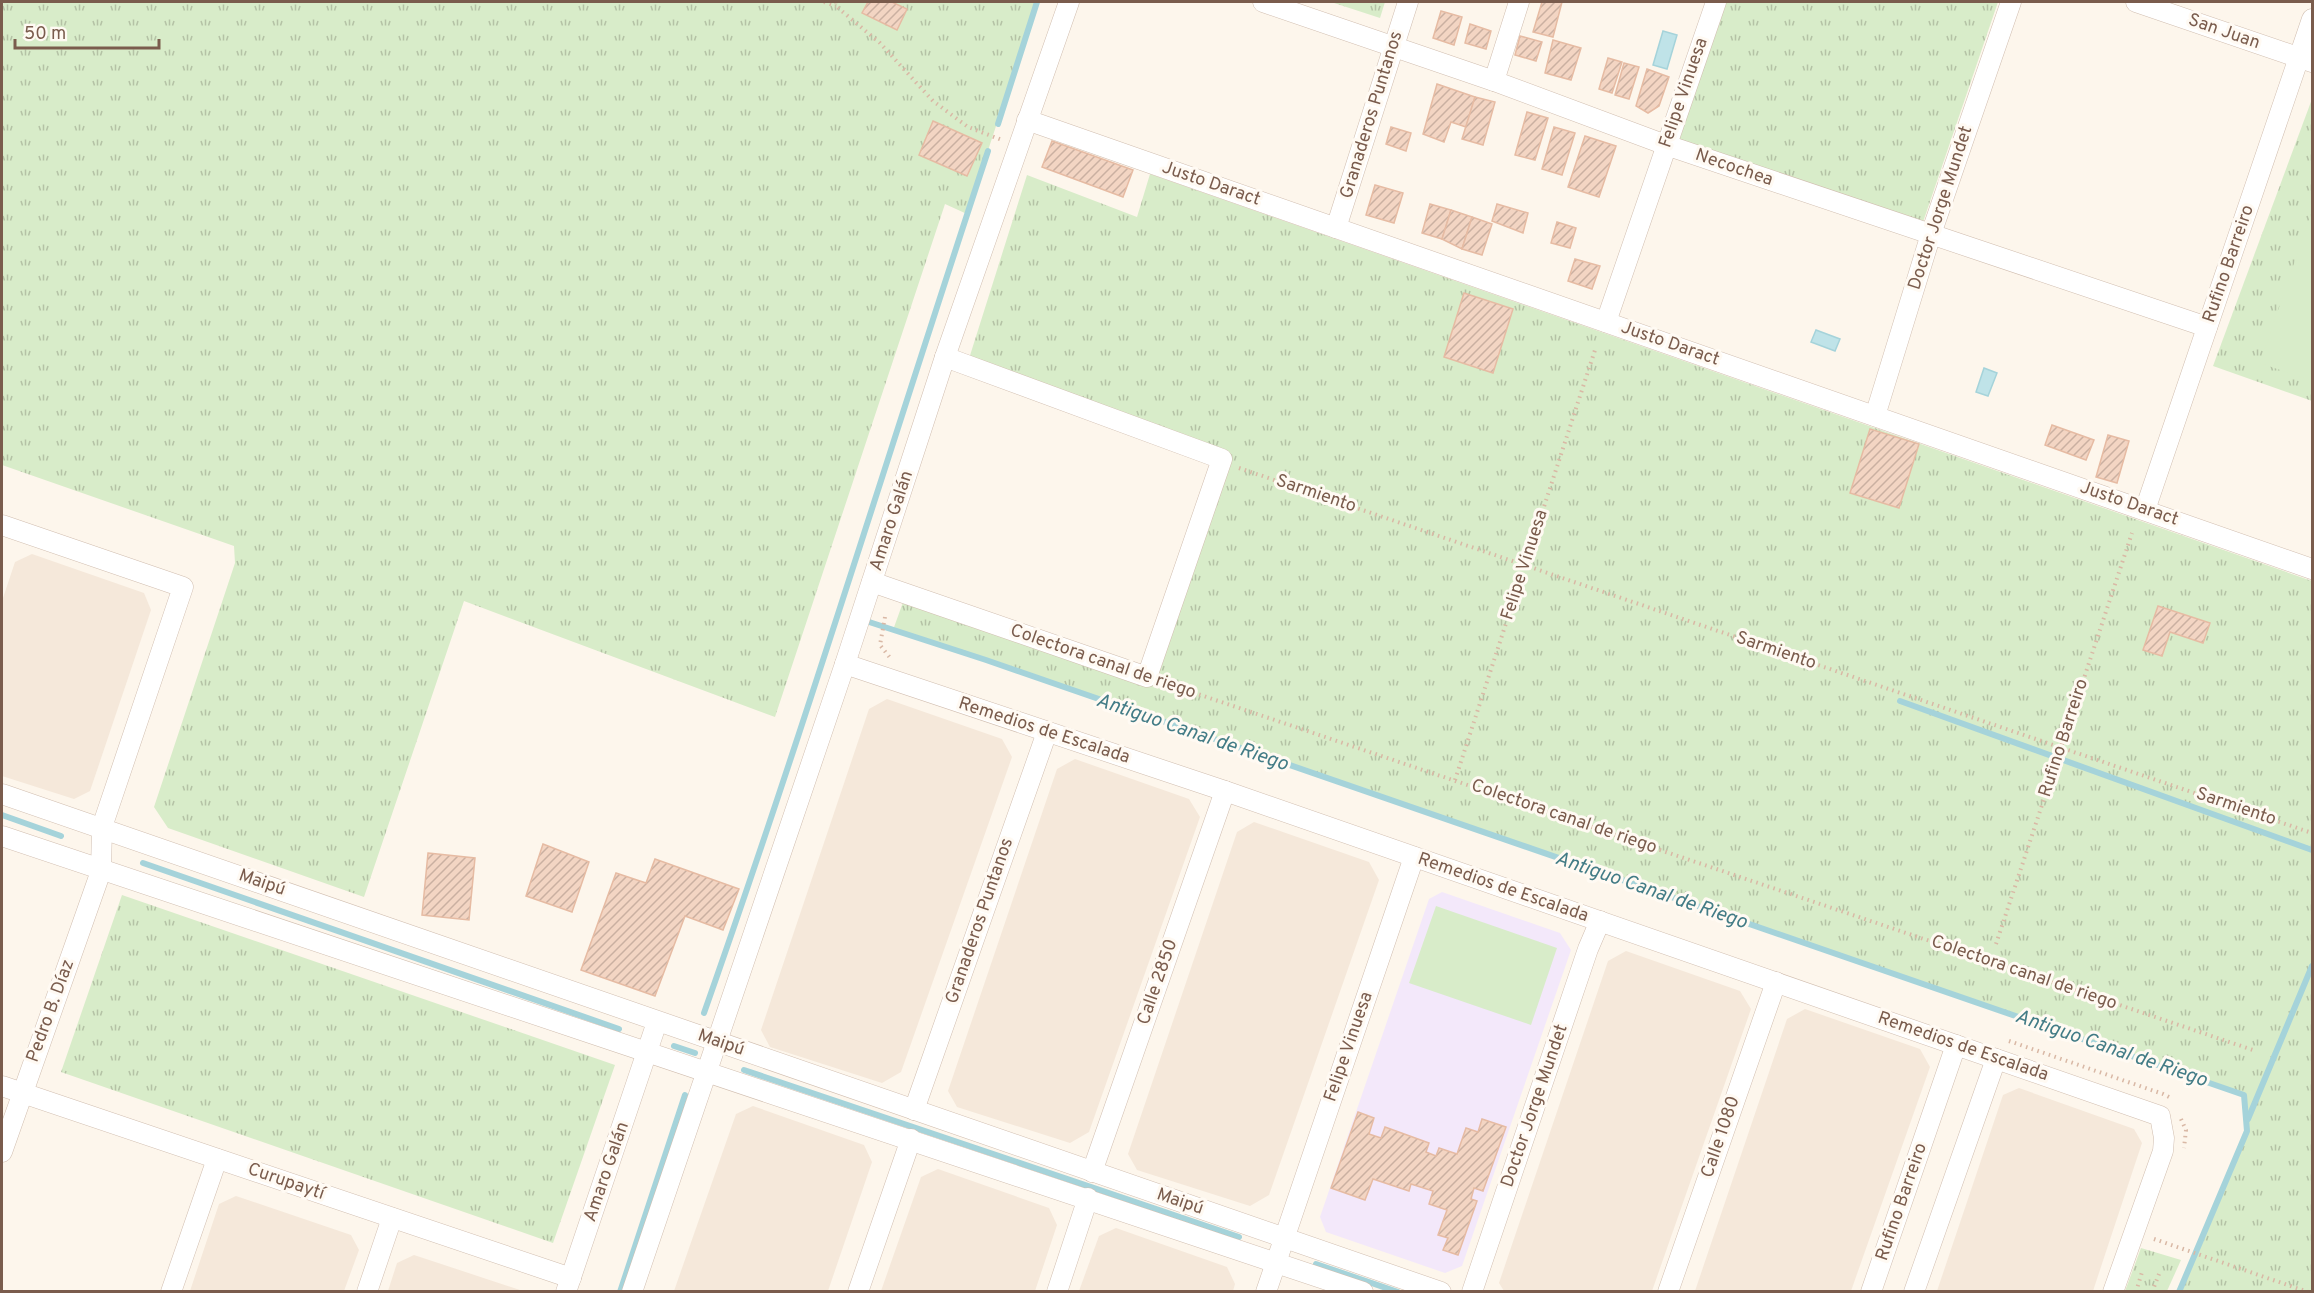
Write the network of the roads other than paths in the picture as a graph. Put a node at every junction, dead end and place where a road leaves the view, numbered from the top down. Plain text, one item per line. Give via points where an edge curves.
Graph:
1 (1068, 2) edge
2 (1263, 2) edge
3 (1408, 2) edge
4 (1519, 2) edge
5 (1716, 2) edge
6 (2011, 2) edge
7 (2136, 2) edge
8 (2313, 19) edge
9 (1393, 45) junction
10 (2306, 60) edge
11 (1494, 81) junction
12 (1027, 120) junction
13 (1666, 145) junction
14 (1336, 228) junction
15 (1931, 234) junction
16 (1606, 322) junction
17 (2207, 327) junction
18 (945, 357) junction
19 (1875, 416) junction
20 (2145, 510) junction
21 (2, 529) edge
22 (2313, 568) edge
23 (872, 582) junction
24 (845, 664) junction
25 (1047, 732) junction
26 (1225, 791) junction
27 (2, 794) edge
28 (102, 827) junction
29 (2, 836) edge
30 (1414, 857) junction
31 (101, 871) junction
32 (1600, 921) junction
33 (1776, 982) junction
34 (657, 1022) junction
35 (717, 1042) junction
36 (1956, 1045) junction
37 (647, 1053) junction
38 (1996, 1059) junction
39 (705, 1073) junction
40 (2, 1086) edge
41 (22, 1093) junction
42 (915, 1110) junction
43 (910, 1139) junction
44 (2, 1152) edge
45 (217, 1159) junction
46 (1092, 1172) junction
47 (1088, 1198) junction
48 (392, 1218) junction
49 (1285, 1238) junction
50 (1276, 1262) junction
51 (569, 1285) edge
52 (171, 1292) edge
53 (367, 1292) edge
54 (632, 1292) edge
55 (858, 1292) edge
56 (1057, 1292) edge
57 (1266, 1292) edge
58 (1363, 1292) edge
59 (1441, 1292) edge
60 (1472, 1292) edge
61 (1668, 1292) edge
62 (1871, 1292) edge
63 (1914, 1292) edge
64 (2113, 1292) edge

1 - 12 street, Amaro Galán
2 - 9 street, Necochea
3 - 9 street, Granaderos Puntanos
4 - 11 street
5 - 13 street, Felipe Vinuesa
6 - 15 street, Doctor Jorge Mundet
7 - 10 street, San Juan
8 - 10 street, Rufino Barreiro
9 - 11 street, Necochea
9 - 14 street, Granaderos Puntanos
10 - 17 street, Rufino Barreiro
11 - 13 street, Necochea
12 - 14 street, Justo Daract
12 - 18 street, Amaro Galán
13 - 15 street, Necochea
13 - 16 street, Felipe Vinuesa
14 - 16 street, Justo Daract
15 - 17 street, Necochea
15 - 19 street, Doctor Jorge Mundet
16 - 19 street, Justo Daract
17 - 20 street, Rufino Barreiro
18 - 23 street, Amaro Galán
18 - 23 street, Colectora canal de riego via 1231,464 1147,677
19 - 20 street, Justo Daract
20 - 22 street, Justo Daract
21 - 28 street via 183,587
23 - 24 street, Amaro Galán
24 - 25 street, Remedios de Escalada
24 - 35 street, Amaro Galán
25 - 26 street, Remedios de Escalada
25 - 42 street, Granaderos Puntanos
26 - 30 street, Remedios de Escalada
26 - 46 street, Calle 2850
27 - 28 street, Maipú
28 - 31 street, Pedro B. Díaz
28 - 34 street, Maipú
29 - 31 street, Maipú
30 - 32 street, Remedios de Escalada
30 - 49 street, Felipe Vinuesa
31 - 37 street, Maipú
31 - 41 street, Pedro B. Díaz
32 - 33 street, Remedios de Escalada
32 - 60 street, Doctor Jorge Mundet
33 - 36 street, Remedios de Escalada
33 - 61 street, Calle 1080
34 - 35 street, Maipú
34 - 37 street, Amaro Galán
35 - 39 street, Amaro Galán
35 - 42 street, Maipú
36 - 38 street, Remedios de Escalada
36 - 62 street, Rufino Barreiro
37 - 39 street, Maipú
37 - 51 street, Amaro Galán
38 - 63 street
38 - 64 street, Remedios de Escalada via 2160,1116 2163,1151
39 - 43 street, Maipú
39 - 54 street
40 - 41 street, Curupaytí
41 - 44 street, Pedro B. Díaz
41 - 45 street, Curupaytí
42 - 46 street, Maipú
43 - 47 street, Maipú
43 - 55 street
45 - 48 street, Curupaytí
45 - 52 street
46 - 49 street, Maipú
47 - 50 street, Maipú
47 - 56 street
48 - 51 street, Curupaytí
48 - 53 street
49 - 50 street, Felipe Vinuesa
49 - 59 street, Maipú
50 - 57 street
50 - 58 street, Maipú

